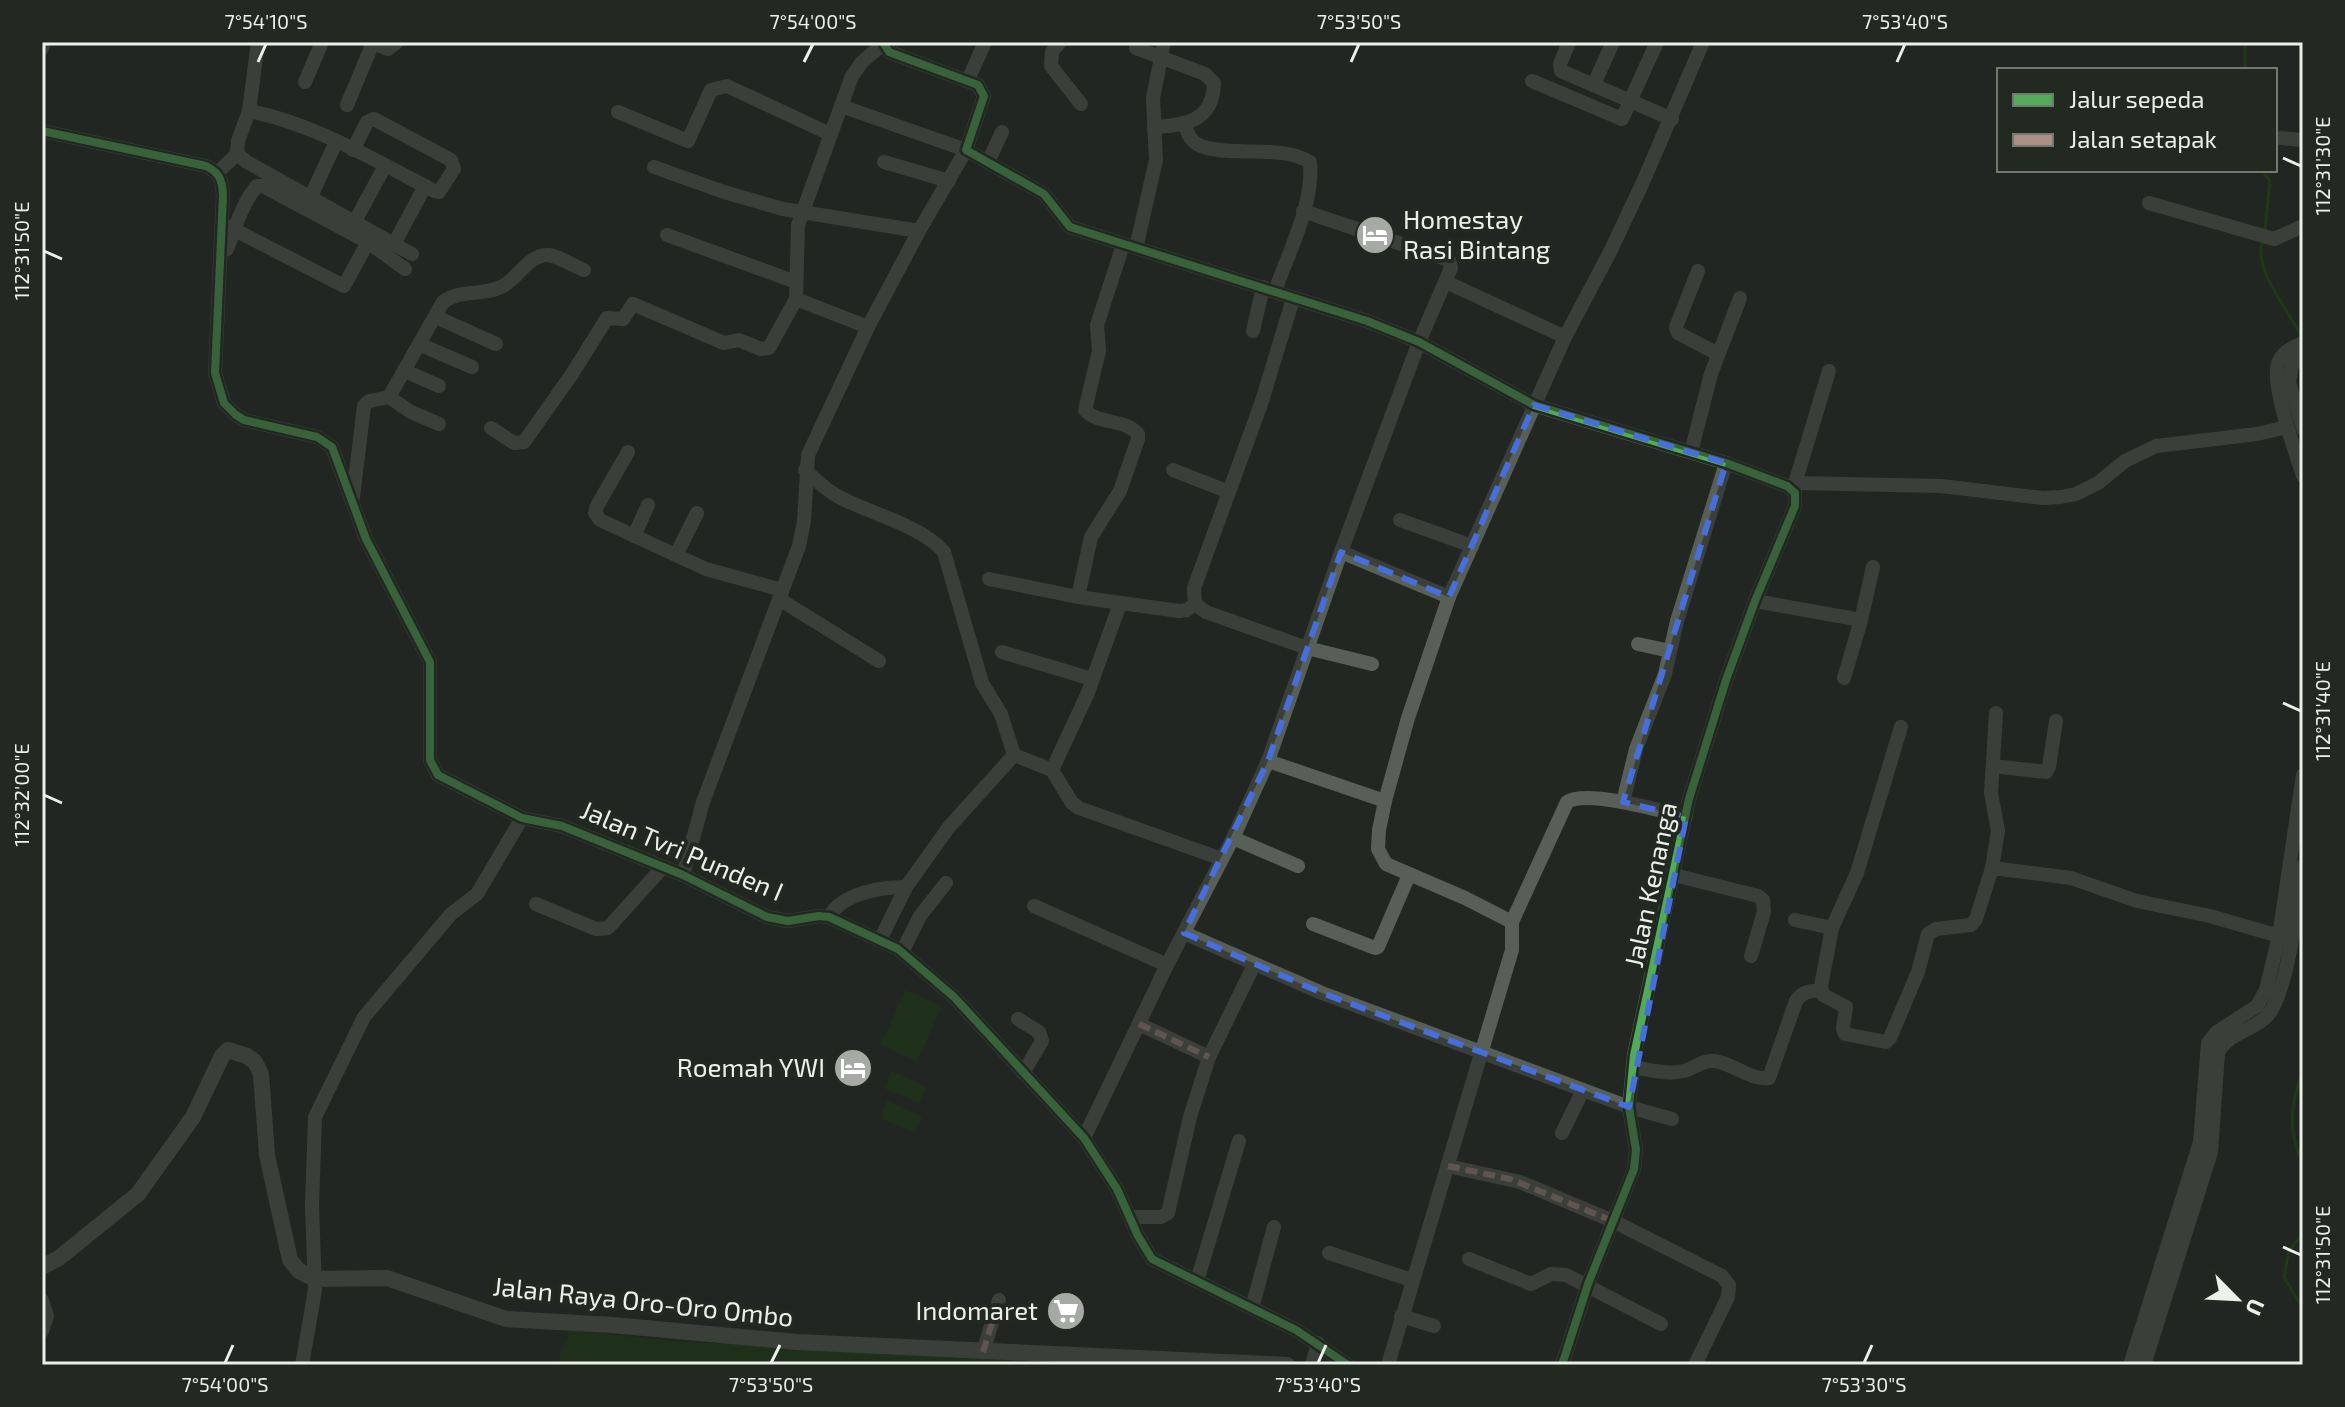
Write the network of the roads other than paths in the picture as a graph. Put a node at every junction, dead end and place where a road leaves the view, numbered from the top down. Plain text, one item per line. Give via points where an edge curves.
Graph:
1 (44, 42) edge
2 (258, 42) edge
3 (322, 42) edge
4 (397, 42) edge
5 (985, 42) edge
6 (1060, 42) edge
7 (1119, 42) edge
8 (1164, 42) edge
9 (1569, 42) edge
10 (1613, 42) edge
11 (1657, 42) edge
12 (1703, 42) edge
13 (371, 43) edge
14 (883, 43) edge
15 (1137, 45) edge
16 (42, 48) edge
17 (1161, 58) junction
18 (968, 80) junction
19 (1532, 81) dead end
20 (305, 82) dead end
21 (1594, 84) junction
22 (1631, 101) junction
23 (1081, 104) dead end
24 (347, 105) dead end
25 (841, 106) junction
26 (249, 111) junction
27 (618, 112) dead end
28 (1672, 119) junction
29 (1185, 125) junction
30 (1154, 127) junction
31 (42, 131) edge
32 (1002, 132) dead end
33 (830, 134) junction
34 (2281, 138) dead end
35 (2303, 140) edge
36 (336, 142) junction
37 (353, 150) junction
38 (966, 150) junction
39 (237, 154) junction
40 (884, 162) dead end
41 (988, 162) junction
42 (385, 166) junction
43 (654, 167) dead end
44 (218, 172) junction
45 (949, 181) junction
46 (425, 186) junction
47 (311, 196) junction
48 (2149, 203) dead end
49 (1303, 211) junction
50 (802, 212) junction
51 (355, 221) junction
52 (2303, 226) edge
53 (229, 227) junction
54 (919, 231) junction
55 (667, 235) dead end
56 (368, 242) junction
57 (394, 244) junction
58 (1130, 246) junction
59 (227, 249) dead end
60 (412, 254) dead end
61 (405, 269) dead end
62 (584, 270) dead end
63 (1698, 271) dead end
64 (796, 282) junction
65 (1446, 282) junction
66 (1269, 289) junction
67 (1740, 298) dead end
68 (796, 299) junction
69 (1293, 299) junction
70 (436, 317) junction
71 (868, 327) junction
72 (1253, 331) dead end
73 (1565, 337) junction
74 (1419, 342) junction
75 (496, 344) dead end
76 (421, 345) junction
77 (2297, 352) edge
78 (1718, 354) junction
79 (472, 367) dead end
80 (405, 371) junction
81 (1829, 371) dead end
82 (439, 386) dead end
83 (389, 397) junction
84 (1534, 405) junction
85 (439, 424) dead end
86 (2287, 427) junction
87 (491, 428) dead end
88 (2303, 429) edge
89 (628, 452) dead end
90 (1691, 452) junction
91 (1726, 463) junction
92 (805, 470) junction
93 (1173, 470) dead end
94 (2303, 476) edge
95 (1794, 486) junction
96 (1229, 492) junction
97 (648, 505) dead end
98 (353, 508) junction
99 (697, 513) dead end
100 (1400, 520) dead end
101 (634, 536) junction
102 (1472, 546) junction
103 (1341, 552) junction
104 (676, 555) junction
105 (1873, 567) dead end
106 (989, 579) dead end
107 (781, 595) junction
108 (1078, 597) junction
109 (1449, 597) junction
110 (1755, 601) junction
111 (1120, 604) junction
112 (1195, 604) junction
113 (1861, 620) junction
114 (1638, 644) dead end
115 (1307, 648) junction
116 (1670, 651) junction
117 (1002, 652) dead end
118 (879, 661) dead end
119 (1372, 664) dead end
120 (1844, 678) dead end
121 (1092, 679) junction
122 (1996, 713) dead end
123 (2056, 721) dead end
124 (1901, 727) dead end
125 (1014, 755) junction
126 (1268, 761) junction
127 (1993, 766) junction
128 (1052, 770) junction
129 (2303, 775) edge
130 (1385, 801) junction
131 (1623, 802) junction
132 (2300, 816) edge
133 (1686, 817) junction
134 (522, 818) junction
135 (1233, 838) junction
136 (2298, 843) edge
137 (1222, 859) junction
138 (1298, 866) dead end
139 (2303, 866) edge
140 (663, 867) junction
141 (1992, 868) junction
142 (683, 875) junction
143 (1409, 875) junction
144 (1674, 875) junction
145 (946, 883) dead end
146 (906, 887) junction
147 (536, 904) dead end
148 (1034, 906) dead end
149 (829, 917) junction
150 (1795, 920) dead end
151 (1512, 922) junction
152 (1313, 924) dead end
153 (1832, 928) junction
154 (1184, 933) junction
155 (2279, 936) junction
156 (880, 940) junction
157 (902, 952) junction
158 (1751, 956) dead end
159 (1167, 965) junction
160 (1254, 965) junction
161 (1821, 991) junction
162 (1018, 1019) dead end
163 (1139, 1024) junction
164 (1481, 1051) junction
165 (1209, 1057) junction
166 (1633, 1067) junction
167 (1023, 1073) junction
168 (1583, 1090) junction
169 (1629, 1107) junction
170 (1672, 1119) dead end
171 (1562, 1133) dead end
172 (1084, 1138) junction
173 (1239, 1141) dead end
174 (2206, 1142) junction
175 (1448, 1166) junction
176 (1131, 1217) junction
177 (1613, 1221) junction
178 (1274, 1227) dead end
179 (1329, 1253) dead end
180 (1469, 1259) dead end
181 (42, 1267) edge
182 (315, 1279) junction
183 (1412, 1280) junction
184 (1197, 1281) junction
185 (1588, 1284) junction
186 (42, 1300) edge
187 (999, 1300) dead end
188 (1252, 1308) junction
189 (1401, 1316) junction
190 (1661, 1324) dead end
191 (1434, 1326) dead end
192 (42, 1331) edge
193 (1318, 1343) junction
194 (983, 1352) junction
195 (1249, 1364) edge
196 (302, 1365) edge
197 (1287, 1365) edge
198 (1312, 1365) edge
199 (1348, 1365) edge
200 (1388, 1365) edge
201 (1562, 1365) edge
202 (1695, 1365) edge
203 (2130, 1365) edge
204 (2144, 1365) edge

1 - 16 street
2 - 26 street
3 - 20 street
4 - 13 street via 388,49
5 - 18 street
6 - 23 street via 1051,66
7 - 15 street
8 - 17 street
9 - 21 street via 1560,69
10 - 21 street
11 - 22 street
12 - 28 street
13 - 24 street
14 - 18 street via 889,52
14 - 25 street via 856,69
15 - 17 street
17 - 29 street via 1205,74 1214,83 1205,111
17 - 30 street
18 - 38 street via 984,96
19 - 22 street via 1619,119
21 - 22 street
22 - 28 street
25 - 33 street
25 - 38 street
26 - 36 street
26 - 39 street
27 - 33 street via 688,141 711,90 727,86
28 - 73 street
29 - 30 street
29 - 49 street via 1191,139 1205,148 1308,160
30 - 58 street via 1156,160
31 - 44 street
32 - 41 street
33 - 50 street
34 - 35 street
36 - 37 street
36 - 47 street
37 - 42 street
37 - 46 street via 371,119 409,135 454,164 439,192
38 - 41 street
38 - 45 street
39 - 44 street
39 - 47 street
40 - 45 street
41 - 58 street via 1044,194 1070,227
42 - 46 street
42 - 51 street
43 - 50 street
44 - 53 street
45 - 54 street
46 - 57 street
47 - 51 street
48 - 52 street via 2265,236 2280,237
49 - 65 street via 1449,260
49 - 66 street
50 - 54 street
50 - 64 street
51 - 57 street
53 - 56 street via 251,193 263,186
53 - 56 street via 344,286
53 - 59 street
53 - 98 street via 215,373 224,403 244,420 325,440
54 - 71 street
55 - 64 street
56 - 61 street
57 - 60 street
58 - 66 street
58 - 108 street via 1099,315 1099,351 1085,410 1131,427 1138,439 1120,491 1091,537
62 - 70 street via 549,255 537,257 504,285 453,294
63 - 78 street via 1676,327 1683,337
64 - 68 street
65 - 73 street
65 - 74 street
66 - 69 street
66 - 72 street
67 - 78 street
68 - 71 street
68 - 87 street via 766,349 739,340 724,343 633,304 623,319 607,318 522,444
69 - 74 street
69 - 96 street
70 - 75 street
70 - 76 street
71 - 92 street
73 - 84 street
74 - 84 street
74 - 103 street
76 - 79 street
76 - 80 street
77 - 86 street via 2279,359 2276,375
77 - 88 street via 2289,382
78 - 90 street
80 - 82 street
80 - 83 street
81 - 95 street, Jalan Kenanga
83 - 85 street
83 - 98 street via 364,406
84 - 90 street
84 - 102 street
86 - 94 street
86 - 95 street via 2156,446 2125,461 2098,483 2061,497 1941,486
89 - 101 street via 595,513
90 - 91 street
91 - 95 street
91 - 116 street
92 - 107 street via 804,521
92 - 125 street via 827,490 919,533 944,552 982,683 1004,720
93 - 96 street
95 - 110 street, Jalan Kenanga via 1795,506
96 - 112 street via 1194,588
97 - 101 street
98 - 134 street, Jalan Tvri Punden I via 430,662 432,767 446,780
99 - 104 street
100 - 102 street
101 - 104 street
102 - 109 street
103 - 109 street
103 - 115 street
104 - 107 street
105 - 113 street
106 - 108 street
107 - 118 street
107 - 142 street via 703,802
108 - 111 street
109 - 130 street
110 - 113 street
110 - 133 street, Jalan Kenanga
111 - 112 street via 1179,611
111 - 121 street
112 - 115 street
113 - 120 street
114 - 116 street
115 - 119 street
115 - 126 street
116 - 131 street
117 - 121 street
121 - 128 street
122 - 127 street
123 - 127 street via 2046,772
124 - 153 street via 1857,873
125 - 128 street
125 - 146 street via 949,827
126 - 130 street
126 - 135 street
127 - 141 street via 1991,793 1998,831
128 - 137 street via 1079,808
129 - 132 street
130 - 143 street via 1379,854 1386,864
131 - 133 street
131 - 151 street via 1567,802
132 - 136 street
133 - 144 street, Jalan Kenanga
134 - 140 street, Jalan Tvri Punden I via 562,826
134 - 182 street via 477,894 451,914 364,1017 315,1117
135 - 137 street
135 - 138 street
136 - 155 street
137 - 154 street
139 - 174 street via 2273,1009 2218,1053
140 - 142 street, Jalan Tvri Punden I
140 - 147 street via 608,928 596,929
141 - 155 street via 2071,878 2137,901
141 - 161 street via 1971,925 1936,929 1926,937 1918,972 1886,1042 1845,1034 1846,1007
142 - 149 street, Jalan Tvri Punden I via 767,917
143 - 151 street
143 - 152 street via 1378,947
144 - 158 street via 1763,900
144 - 166 street, Jalan Kenanga
145 - 157 street via 920,916
146 - 149 street via 859,895 838,905
146 - 156 street
148 - 159 street
149 - 156 street, Jalan Tvri Punden I
150 - 153 street
151 - 164 street via 1512,950
153 - 161 street
154 - 159 street
154 - 160 street
155 - 174 street via 2262,999 2208,1043
156 - 157 street, Jalan Tvri Punden I
157 - 167 street, Jalan Tvri Punden I via 954,997
159 - 163 street
160 - 164 street
160 - 165 street
161 - 166 street via 1812,990 1796,1001 1769,1078 1709,1060 1680,1072
162 - 167 street via 1041,1037
163 - 165 street
163 - 172 street
164 - 168 street
164 - 175 street
165 - 176 street via 1168,1213
166 - 169 street, Jalan Kenanga
167 - 172 street, Jalan Tvri Punden I
168 - 169 street
168 - 171 street
169 - 170 street
169 - 177 street, Jalan Kenanga via 1634,1169
172 - 176 street, Jalan Tvri Punden I
173 - 184 street
174 - 203 street
174 - 204 street
175 - 177 street via 1520,1182
175 - 183 street
176 - 184 street, Jalan Tvri Punden I via 1152,1259
177 - 185 street, Jalan Kenanga
177 - 202 street via 1728,1281 1728,1297
178 - 188 street
179 - 183 street
180 - 185 street via 1531,1284 1557,1273
181 - 182 main road via 138,1194 193,1117 228,1050 247,1056 261,1074 267,1155 290,1260
182 - 194 main road, Jalan Raya Oro-Oro Ombo via 387,1278 506,1319
182 - 196 street
183 - 189 street
184 - 188 street, Jalan Tvri Punden I
185 - 190 street
185 - 201 street, Jalan Kenanga
186 - 192 street via 47,1316
187 - 194 street
188 - 193 street, Jalan Tvri Punden I
189 - 191 street
189 - 200 street
193 - 198 street
193 - 199 street, Jalan Tvri Punden I
194 - 195 main road, Jalan Raya Oro-Oro Ombo
195 - 197 main road, Jalan Raya Oro-Oro Ombo

